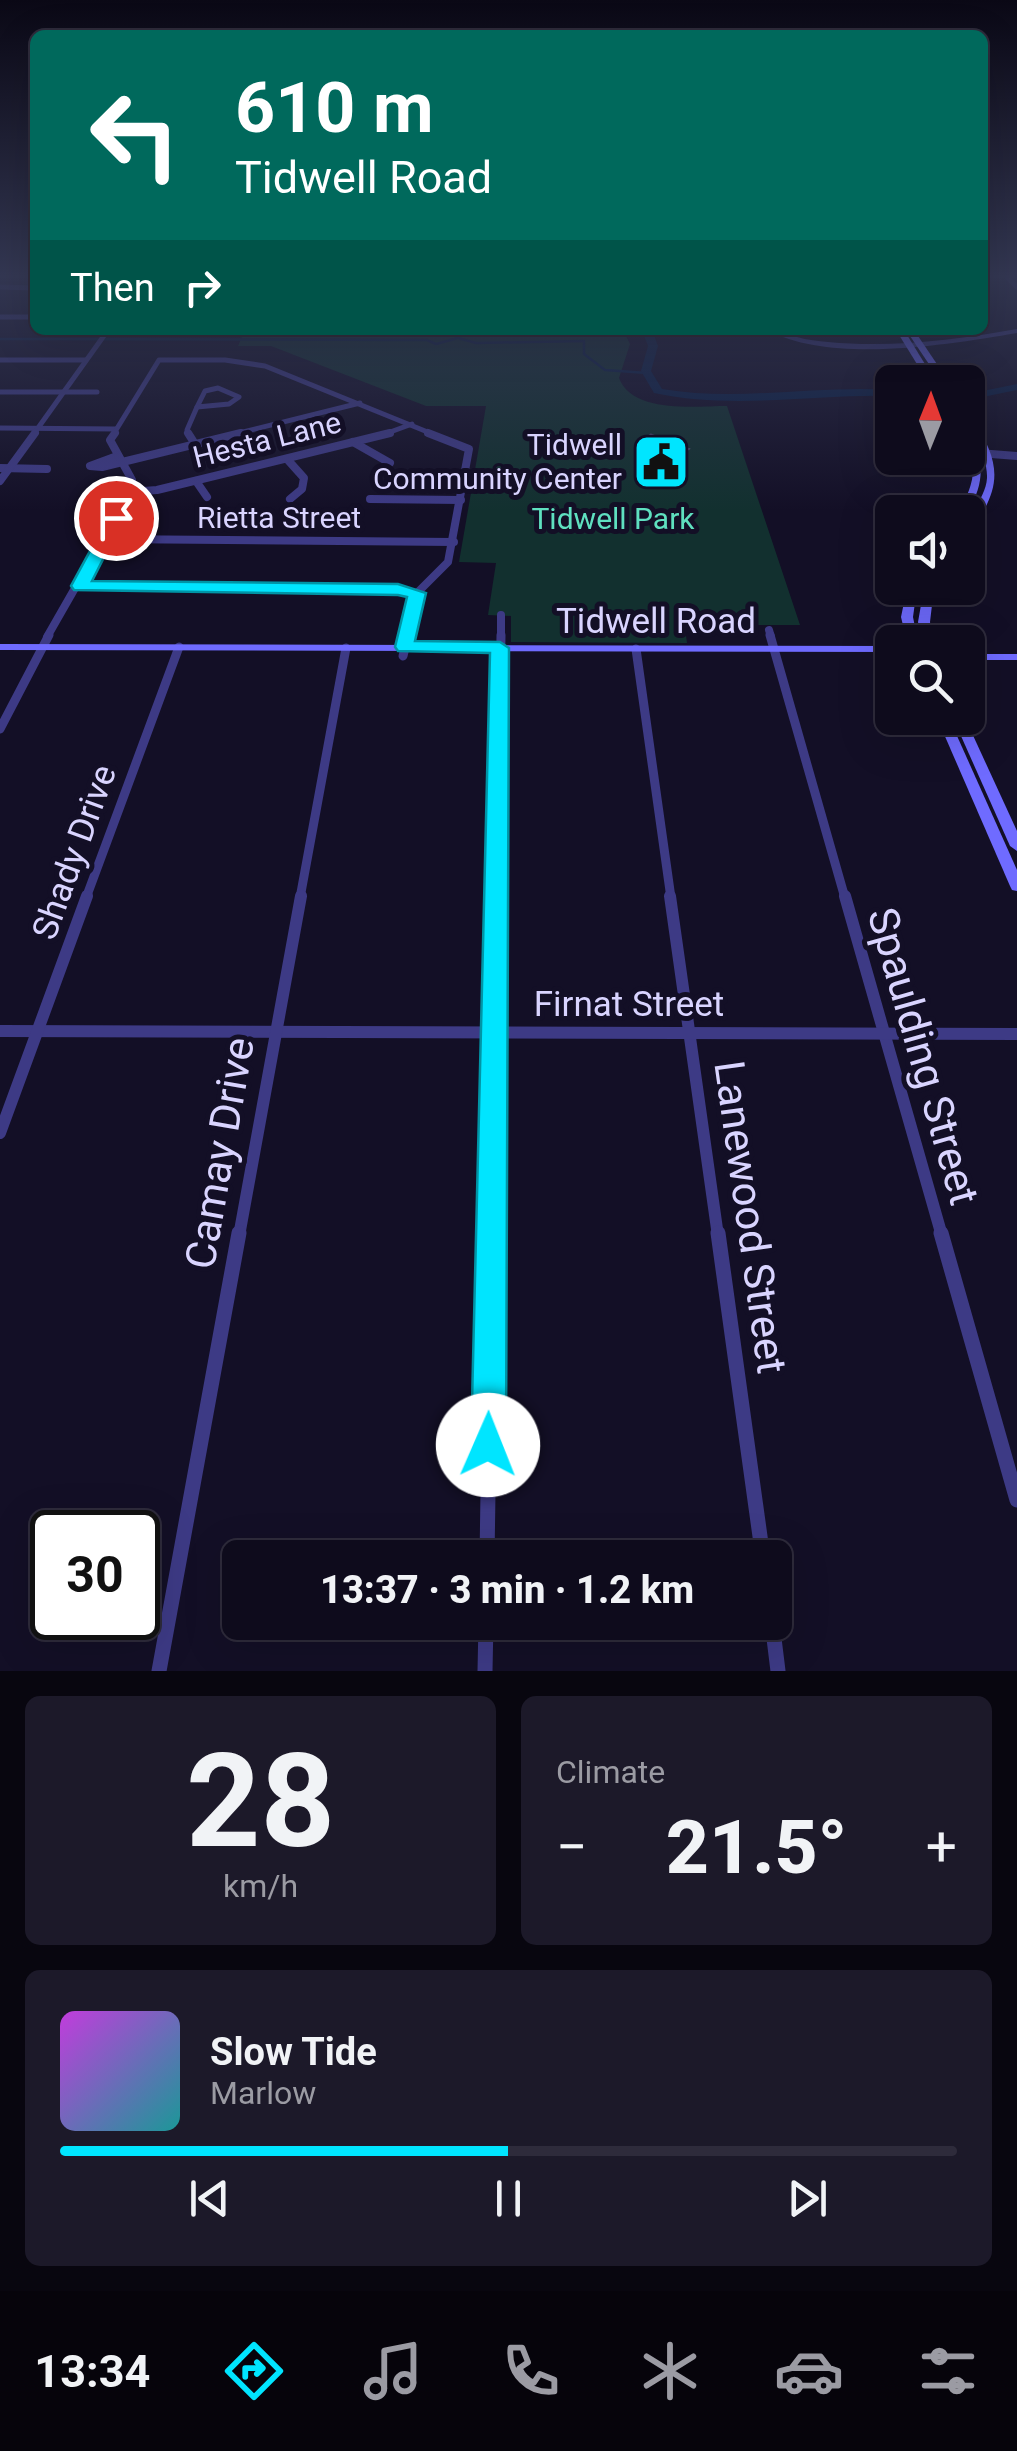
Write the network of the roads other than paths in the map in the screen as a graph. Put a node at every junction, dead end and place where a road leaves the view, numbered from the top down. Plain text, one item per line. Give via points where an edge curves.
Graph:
1 (90, 355) edge
2 (0, 360) edge
3 (86, 360) junction
4 (0, 392) edge
5 (64, 392) junction
6 (97, 392) dead end
7 (360, 402) junction
8 (197, 407) junction
9 (412, 424) junction
10 (0, 428) edge
11 (38, 428) junction
12 (116, 429) junction
13 (354, 442) junction
14 (194, 444) junction
15 (985, 447) edge
16 (985, 454) edge
17 (989, 454) junction
18 (1017, 456) edge
19 (119, 459) junction
20 (287, 459) junction
21 (390, 462) dead end
22 (5, 468) edge
23 (47, 468) dead end
24 (979, 475) edge
25 (0, 481) edge
26 (196, 481) junction
27 (130, 492) junction
28 (976, 492) junction
29 (974, 495) edge
30 (990, 496) junction
31 (207, 498) dead end
32 (290, 499) dead end
33 (370, 499) dead end
34 (461, 500) junction
35 (985, 503) edge
36 (104, 540) junction
37 (454, 542) junction
38 (80, 586) junction
39 (417, 593) junction
40 (501, 615) dead end
41 (768, 630) dead end
42 (0, 647) edge
43 (985, 649) edge
44 (1017, 649) edge
45 (875, 650) edge
46 (41, 651) junction
47 (178, 651) junction
48 (345, 652) junction
49 (404, 652) junction
50 (500, 652) junction
51 (637, 653) junction
52 (775, 653) junction
53 (0, 656) edge
54 (875, 656) edge
55 (985, 657) edge
56 (1017, 657) edge
57 (0, 728) edge
58 (951, 735) edge
59 (967, 735) edge
60 (1006, 820) junction
61 (989, 822) junction
62 (1017, 846) edge
63 (1017, 886) edge
64 (0, 1031) edge
65 (38, 1031) junction
66 (691, 1031) junction
67 (277, 1032) junction
68 (494, 1032) junction
69 (884, 1032) junction
70 (1017, 1034) edge
71 (0, 1133) edge
72 (1017, 1500) edge
73 (487, 1540) edge
74 (761, 1540) edge
75 (486, 1640) edge
76 (774, 1640) edge
77 (159, 1671) edge
78 (485, 1671) edge
79 (778, 1671) edge

1 - 3 street
2 - 3 street
3 - 5 street
4 - 5 street
5 - 6 street
5 - 11 street
7 - 9 street
7 - 12 street via 266,366 159,360
7 - 14 street
8 - 8 street via 210,388 239,397 229,404
8 - 14 street via 187,430
9 - 13 street, Hesta Lane
9 - 34 street via 470,449
10 - 11 street
11 - 12 street
11 - 22 street
12 - 19 street via 110,440
13 - 20 street, Hesta Lane
13 - 21 street
14 - 19 street
15 - 17 main road
16 - 17 street
17 - 18 street
17 - 30 main road
19 - 27 street via 132,480
20 - 26 street, Hesta Lane
20 - 32 street via 304,478
22 - 23 street
22 - 25 street
24 - 28 main road
26 - 27 street, Hesta Lane
26 - 31 street
27 - 36 street
28 - 29 main road
28 - 30 main road
30 - 35 main road
33 - 34 street
34 - 37 street
36 - 37 street, Rietta Street
36 - 38 street
37 - 39 street via 448,562
38 - 39 street
38 - 46 street
39 - 49 street
40 - 50 street
41 - 52 street, Spaulding Street
42 - 46 main road, Tidwell Road
43 - 44 main road
45 - 52 main road, Tidwell Road
46 - 47 main road, Tidwell Road
46 - 53 main road, Tidwell Road
46 - 57 street
47 - 48 main road, Tidwell Road
47 - 65 street, Shady Drive
48 - 49 main road, Tidwell Road
48 - 67 street, Camay Drive
49 - 50 main road, Tidwell Road
50 - 51 main road, Tidwell Road
50 - 68 street
51 - 52 main road, Tidwell Road
51 - 66 street, Lanewood Street
52 - 54 main road, Tidwell Road
52 - 69 street, Spaulding Street
55 - 56 main road
58 - 61 main road
59 - 60 main road
60 - 61 main road
60 - 62 main road
61 - 63 main road
64 - 65 street, Firnat Street
65 - 67 street, Firnat Street
65 - 71 street, Shady Drive
66 - 68 street, Firnat Street
66 - 69 street, Firnat Street
66 - 74 street, Lanewood Street
67 - 68 street, Firnat Street
67 - 77 street, Camay Drive
68 - 73 street
69 - 70 street, Firnat Street
69 - 72 street, Spaulding Street
75 - 78 street
76 - 79 street

